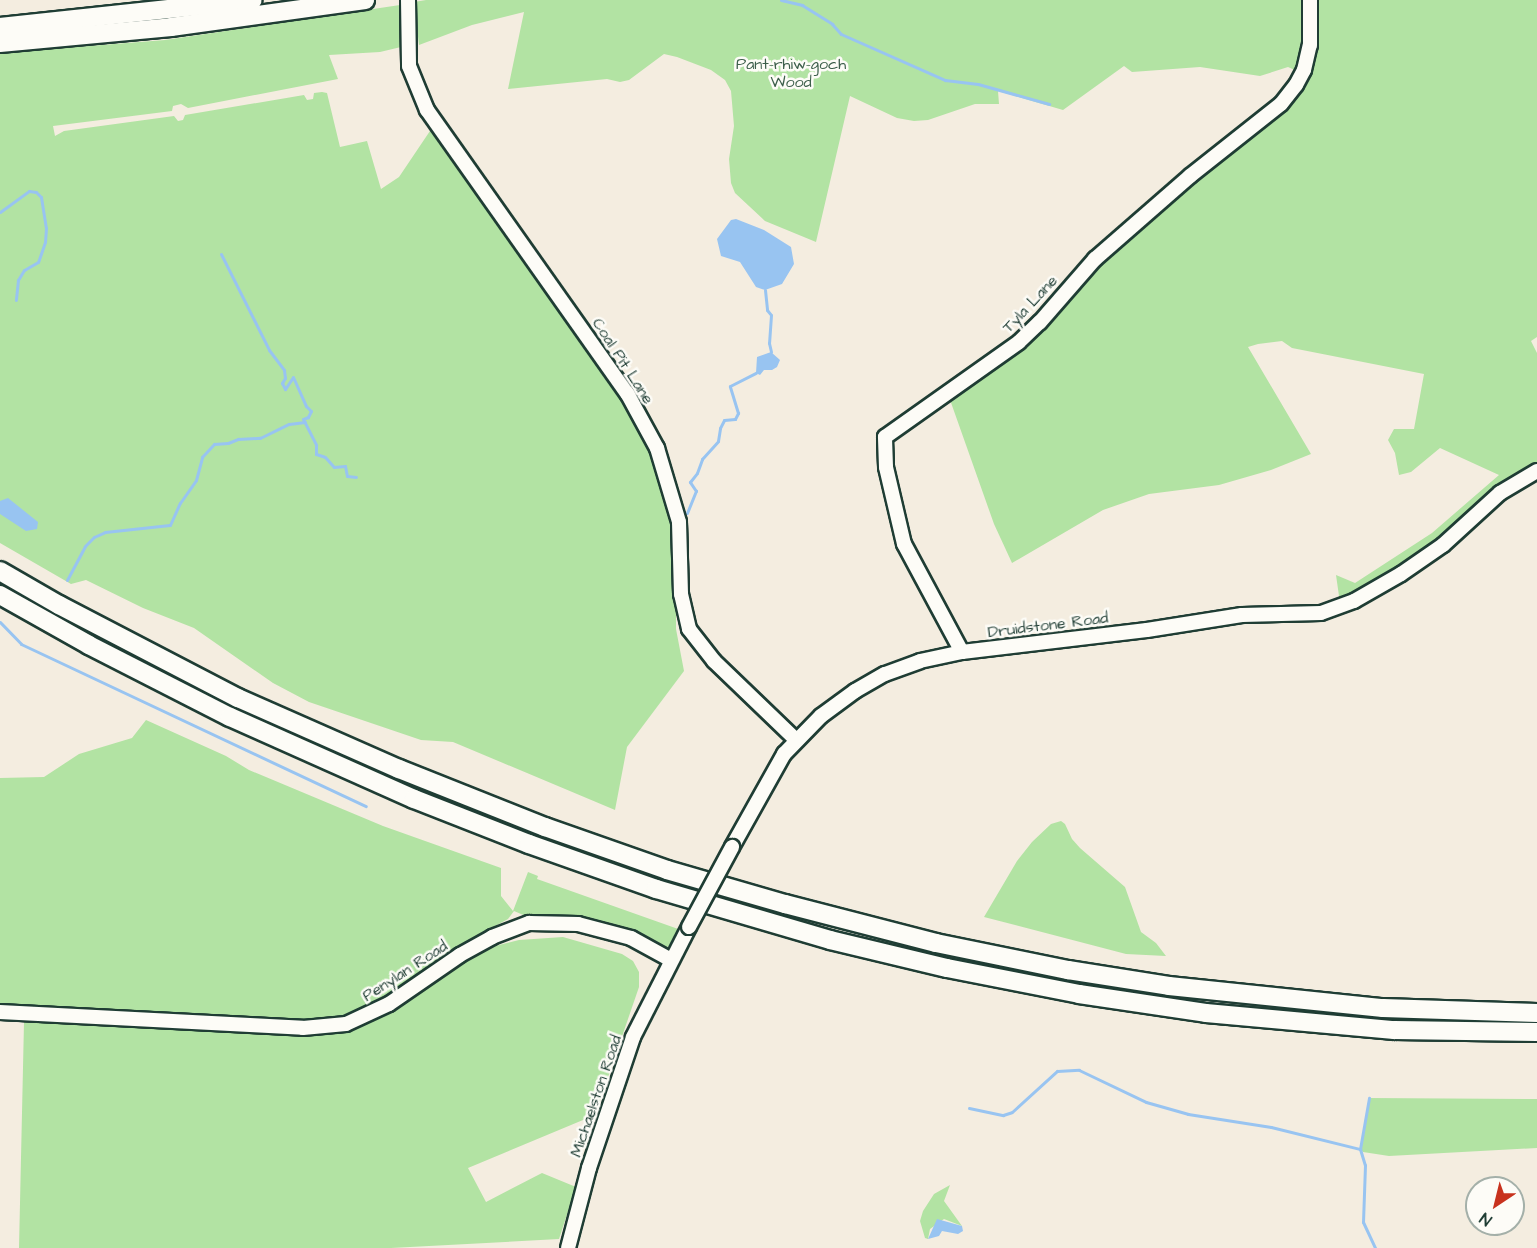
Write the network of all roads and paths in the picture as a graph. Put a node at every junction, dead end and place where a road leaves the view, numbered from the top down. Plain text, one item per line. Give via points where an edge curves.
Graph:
1 (253, 0) edge
2 (365, 0) edge
3 (408, 0) edge
4 (1310, 0) edge
5 (0, 27) edge
6 (0, 43) edge
7 (1537, 471) edge
8 (0, 571) edge
9 (0, 595) edge
10 (962, 651) junction
11 (796, 740) junction
12 (671, 960) junction
13 (0, 1012) edge
14 (1537, 1013) edge
15 (1537, 1032) edge
16 (568, 1248) edge

1 - 5 highway
2 - 6 highway via 171,27
3 - 11 street, Coal Pit Lane via 409,66 427,110 627,393 657,448 680,522 681,594 689,629 714,661
4 - 10 street, Tyla Lane via 1310,45 1304,69 1281,104 1095,259 1019,342 885,437 886,467 904,544
7 - 10 street, Druidstone Road via 1500,493 1443,545 1401,574 1335,609 1296,616 1242,615
8 - 14 highway via 238,698 399,769 545,827 668,870 774,901 936,943 1169,986 1383,1008
9 - 15 highway via 230,717 414,799 656,889 830,940 1057,990 1206,1013 1394,1030
10 - 11 street, Druidstone Road via 885,674 821,716
11 - 12 street, Druidstone Road, bridge via 772,773
12 - 13 street, Penylan Road via 621,935 578,924 529,923 460,955 389,1004 346,1024 303,1028
12 - 16 street, Michaelston Road via 633,1037 589,1168

